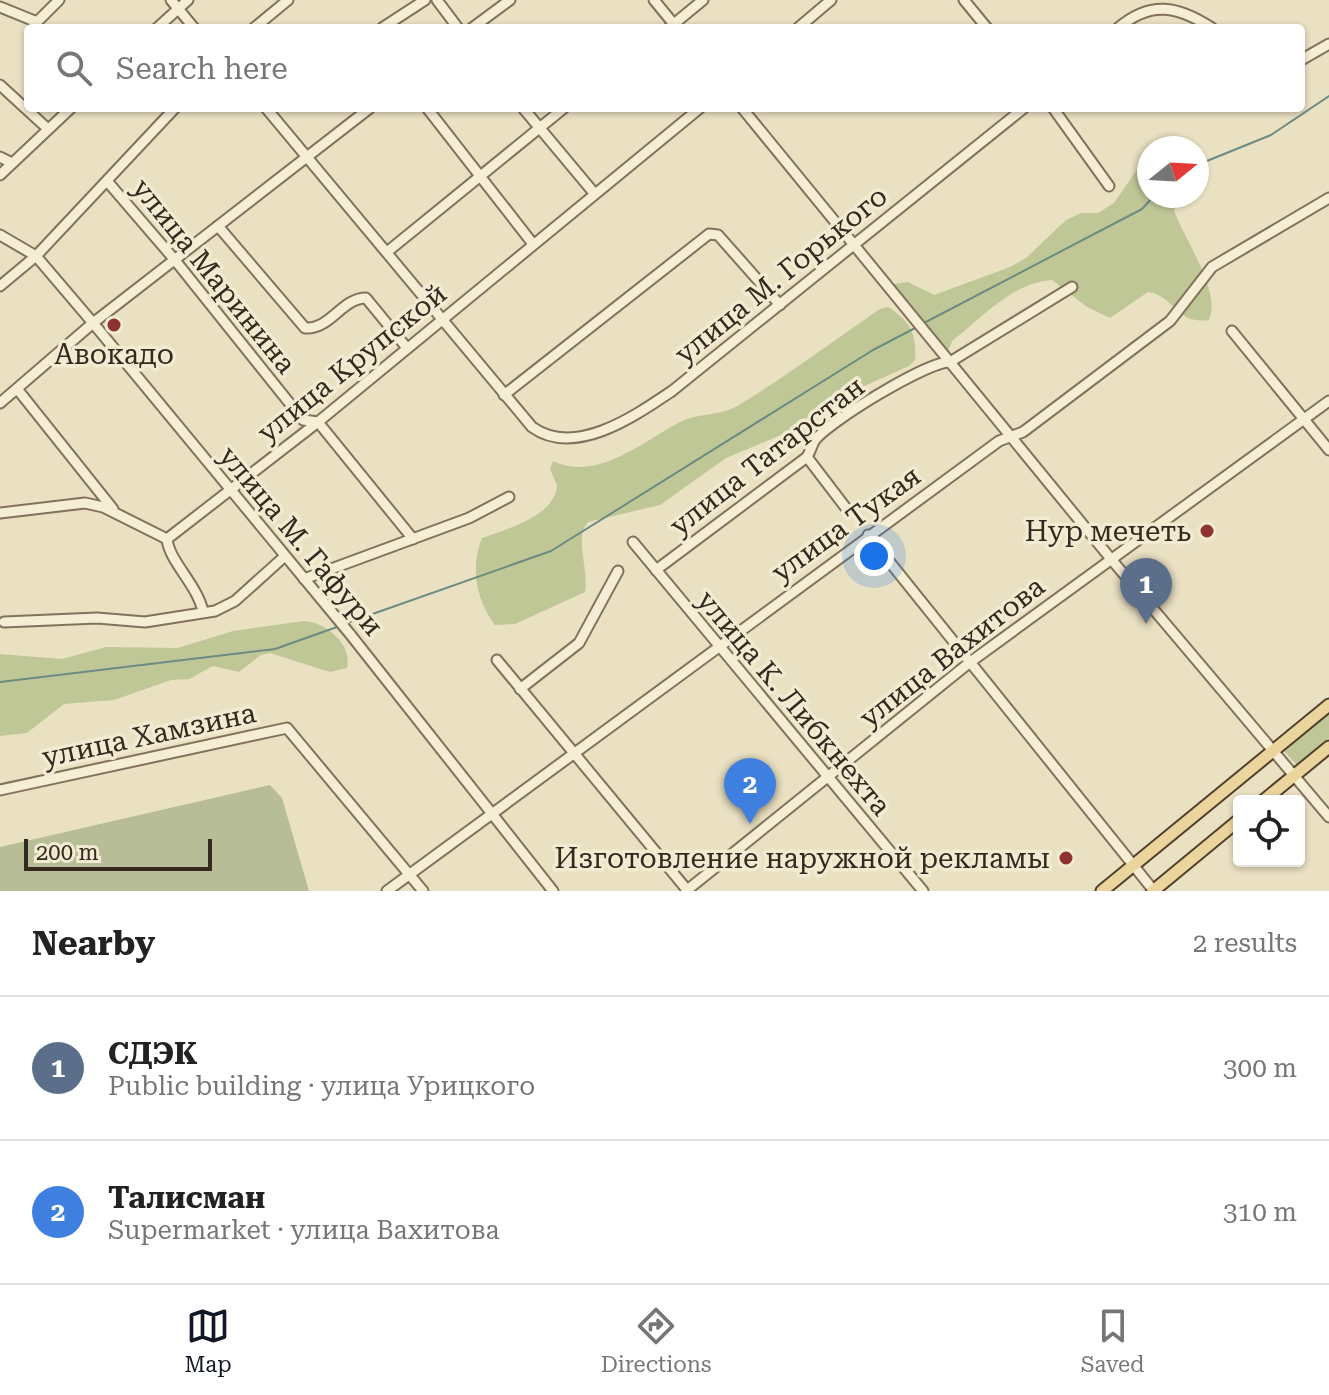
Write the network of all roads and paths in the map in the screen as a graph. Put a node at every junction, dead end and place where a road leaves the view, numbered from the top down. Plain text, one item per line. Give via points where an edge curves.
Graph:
1 (59, 0) edge
2 (171, 0) edge
3 (188, 0) edge
4 (288, 0) edge
5 (425, 0) edge
6 (437, 0) edge
7 (510, 0) edge
8 (654, 0) edge
9 (703, 0) edge
10 (831, 0) edge
11 (964, 0) edge
12 (0, 7) edge
13 (178, 9) junction
14 (161, 24) edge
15 (191, 24) edge
16 (259, 24) edge
17 (388, 24) edge
18 (455, 24) edge
19 (477, 24) edge
20 (671, 24) edge
21 (676, 24) edge
22 (803, 24) edge
23 (984, 24) edge
24 (1123, 24) edge
25 (1206, 24) edge
26 (1329, 44) edge
27 (1305, 58) edge
28 (0, 85) edge
29 (24, 107) edge
30 (29, 112) edge
31 (67, 112) edge
32 (171, 112) edge
33 (271, 112) edge
34 (365, 112) edge
35 (430, 112) edge
36 (526, 112) edge
37 (559, 112) edge
38 (695, 112) edge
39 (745, 112) edge
40 (1019, 112) edge
41 (1056, 112) edge
42 (539, 127) junction
43 (48, 129) junction
44 (0, 157) edge
45 (305, 157) junction
46 (12, 163) junction
47 (0, 175) edge
48 (479, 176) junction
49 (107, 181) junction
50 (1109, 186) dead end
51 (594, 193) junction
52 (1329, 198) edge
53 (218, 226) junction
54 (0, 235) edge
55 (533, 244) junction
56 (853, 245) junction
57 (387, 252) junction
58 (36, 256) junction
59 (174, 259) junction
60 (0, 286) edge
61 (1072, 287) dead end
62 (780, 305) junction
63 (441, 318) junction
64 (93, 323) junction
65 (1232, 331) dead end
66 (407, 348) junction
67 (950, 362) junction
68 (18, 390) junction
69 (504, 395) junction
70 (1329, 401) edge
71 (0, 403) edge
72 (1303, 419) junction
73 (318, 422) junction
74 (1010, 434) junction
75 (1329, 450) edge
76 (807, 457) junction
77 (229, 489) junction
78 (509, 497) dead end
79 (849, 512) dead end
80 (0, 513) edge
81 (116, 513) junction
82 (868, 535) junction
83 (167, 539) junction
84 (413, 539) junction
85 (633, 542) dead end
86 (285, 556) junction
87 (1111, 559) junction
88 (656, 570) junction
89 (618, 571) dead end
90 (304, 579) junction
91 (203, 611) junction
92 (4, 622) dead end
93 (717, 645) junction
94 (497, 660) dead end
95 (969, 663) junction
96 (520, 689) junction
97 (1329, 705) edge
98 (1329, 747) edge
99 (1274, 749) junction
100 (573, 752) junction
101 (1295, 775) junction
102 (827, 777) junction
103 (0, 790) edge
104 (1270, 795) edge
105 (491, 812) junction
106 (1329, 817) edge
107 (1233, 825) edge
108 (1134, 866) junction
109 (409, 873) junction
110 (387, 891) edge
111 (423, 891) edge
112 (553, 891) edge
113 (687, 891) edge
114 (923, 891) edge
115 (1102, 891) edge
116 (1154, 891) edge

1 - 12 street via 37,22
2 - 13 street
3 - 13 street
4 - 16 street
5 - 17 street
6 - 18 street
7 - 19 street
8 - 20 street
9 - 21 street
10 - 22 street
11 - 23 street
13 - 14 street
13 - 15 street
24 - 25 street via 1135,14 1162,8 1186,12
26 - 27 street
28 - 29 street
30 - 43 street
31 - 43 street
32 - 49 street
33 - 45 street
34 - 45 street
35 - 48 street
36 - 42 street
37 - 42 street
38 - 51 street, улица Крупской
39 - 56 street
40 - 56 street, улица М. Горького
41 - 50 street
42 - 48 street
42 - 51 street
43 - 46 street
44 - 46 street
45 - 53 street
45 - 57 street
46 - 47 street
48 - 55 street
48 - 57 street
49 - 58 street
49 - 59 street, улица Маринина
51 - 55 street, улица Крупской
52 - 74 street, улица Тукая via 1212,267 1170,321 1023,432
53 - 59 street
53 - 66 street via 305,328 366,298
54 - 58 street, улица М. Гафури
55 - 63 street, улица Крупской
56 - 62 street, улица М. Горького
56 - 67 street
57 - 63 street
58 - 60 street
58 - 64 street, улица М. Гафури
59 - 64 street
59 - 73 street, улица Маринина via 303,420
61 - 67 street, улица Татарстан
62 - 69 street, улица М. Горького via 672,391 631,417 579,436 548,436 532,427
62 - 69 street via 718,235 709,234
63 - 66 street, улица Крупской
63 - 69 street
64 - 68 street
64 - 77 street, улица М. Гафури
65 - 72 street
66 - 73 street, улица Крупской
67 - 74 street
67 - 76 street, улица Татарстан via 938,361 889,388 816,439
68 - 71 street
68 - 81 street
70 - 72 street, улица Вахитова
72 - 75 street
72 - 87 street, улица Вахитова
73 - 77 street, улица Крупской
73 - 84 street, улица Маринина
74 - 82 street, улица Тукая
74 - 87 street
76 - 79 street
76 - 88 street, улица Татарстан
77 - 83 street, улица Крупской
77 - 86 street, улица М. Гафури
78 - 84 street
80 - 81 street via 77,502
81 - 83 street
82 - 93 street, улица Тукая
82 - 95 street
83 - 91 street via 171,556 193,583
84 - 90 street
85 - 88 street, улица К. Либкнехта
86 - 90 street, улица М. Гафури
86 - 91 street via 235,601
87 - 95 street, улица Вахитова
87 - 99 street
88 - 93 street, улица К. Либкнехта
89 - 96 street via 579,643
90 - 105 street, улица М. Гафури
91 - 92 street via 145,622
93 - 100 street, улица Тукая
93 - 102 street, улица К. Либкнехта
94 - 96 street
95 - 102 street, улица Вахитова
95 - 108 street
96 - 100 street
97 - 99 main road
98 - 101 main road
99 - 101 street
99 - 108 main road
100 - 105 street, улица Тукая
100 - 113 street
101 - 104 main road
101 - 106 street
102 - 113 street, улица Вахитова
102 - 114 street, улица К. Либкнехта
103 - 109 street, улица Хамзина via 287,728
105 - 109 street, улица Тукая
105 - 112 street, улица М. Гафури
107 - 116 main road
108 - 115 main road
108 - 116 street
109 - 110 street, улица Тукая
109 - 111 street, улица Хамзина

